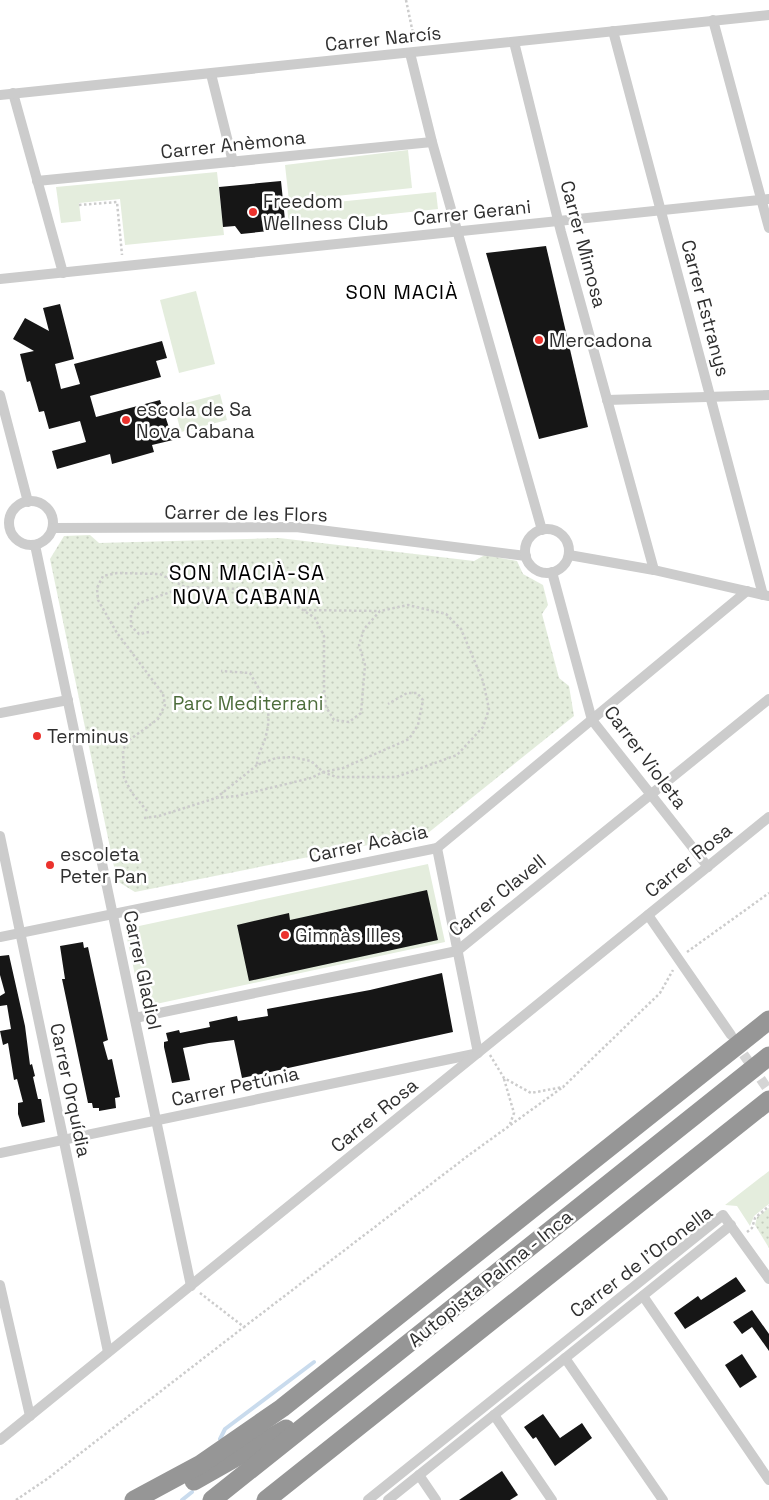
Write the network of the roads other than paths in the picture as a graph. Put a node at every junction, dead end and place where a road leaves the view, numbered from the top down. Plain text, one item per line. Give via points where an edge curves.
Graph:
1 (769, 14) edge
2 (713, 20) junction
3 (613, 31) junction
4 (514, 42) junction
5 (414, 52) junction
6 (211, 74) junction
7 (13, 93) junction
8 (0, 94) edge
9 (432, 142) junction
10 (232, 162) junction
11 (37, 181) junction
12 (765, 199) edge
13 (662, 210) junction
14 (559, 221) junction
15 (769, 228) edge
16 (457, 231) junction
17 (63, 273) junction
18 (0, 279) edge
19 (0, 395) edge
20 (769, 395) edge
21 (711, 397) junction
22 (607, 400) junction
23 (28, 502) junction
24 (5, 523) edge
25 (53, 528) junction
26 (542, 530) junction
27 (35, 545) junction
28 (569, 555) junction
29 (526, 556) junction
30 (654, 570) junction
31 (552, 572) junction
32 (747, 591) junction
33 (766, 596) edge
34 (769, 699) edge
35 (68, 700) junction
36 (0, 713) edge
37 (592, 720) junction
38 (651, 794) junction
39 (769, 817) edge
40 (0, 836) edge
41 (437, 848) junction
42 (708, 867) junction
43 (113, 914) junction
44 (648, 915) junction
45 (19, 933) junction
46 (0, 937) edge
47 (457, 951) junction
48 (135, 1018) junction
49 (769, 1020) edge
50 (731, 1035) tunnel mouth
51 (482, 1050) junction
52 (769, 1056) edge
53 (769, 1100) edge
54 (156, 1120) junction
55 (63, 1140) junction
56 (0, 1153) edge
57 (731, 1225) junction
58 (769, 1279) edge
59 (0, 1285) edge
60 (191, 1286) junction
61 (643, 1296) junction
62 (108, 1352) junction
63 (565, 1358) junction
64 (343, 1396) junction
65 (494, 1415) junction
66 (30, 1416) junction
67 (0, 1440) edge
68 (419, 1475) junction
69 (769, 1480) edge
70 (134, 1500) edge
71 (156, 1500) edge
72 (212, 1500) edge
73 (266, 1500) edge
74 (368, 1500) edge
75 (388, 1500) edge
76 (436, 1500) edge
77 (552, 1500) edge
78 (664, 1500) edge

1 - 2 street, Carrer Narcís
2 - 3 street, Carrer Narcís
2 - 12 street
3 - 4 street, Carrer Narcís
3 - 13 street, Carrer Estranys
4 - 5 street, Carrer Narcís
4 - 14 street, Carrer Mimosa
5 - 6 street, Carrer Narcís
5 - 9 street
6 - 7 street, Carrer Narcís
6 - 10 street
7 - 8 street, Carrer Narcís
7 - 11 street
9 - 10 street, Carrer Anèmona
9 - 16 street
10 - 11 street, Carrer Anèmona
11 - 17 street
12 - 13 street, Carrer Gerani
12 - 15 street
13 - 14 street, Carrer Gerani
13 - 21 street, Carrer Estranys
14 - 16 street, Carrer Gerani
14 - 22 street, Carrer Mimosa
16 - 17 street, Carrer Gerani
16 - 26 street
17 - 18 street, Carrer Gerani
19 - 23 street
20 - 21 street
21 - 22 street
21 - 33 street, Carrer Estranys
22 - 30 street, Carrer Mimosa
23 - 24 street via 15,509
23 - 25 street via 46,507 53,520
24 - 27 street via 20,542
25 - 27 street via 48,538
25 - 29 street, Carrer de les Flors via 296,527
26 - 28 street via 561,534
26 - 29 street via 530,538
27 - 35 street, Carrer Gladiol
28 - 30 street
28 - 31 street via 565,564
29 - 31 street via 534,569
30 - 32 street
31 - 37 street, Carrer Violeta
32 - 33 street
32 - 37 street, Carrer Acàcia
34 - 38 street, Carrer Clavell
35 - 36 street
35 - 43 street, Carrer Gladiol
37 - 38 street, Carrer Violeta
37 - 41 street, Carrer Acàcia
38 - 42 street, Carrer Violeta
38 - 47 street, Carrer Clavell
39 - 42 street, Carrer Rosa
40 - 45 street, Carrer Orquídia
41 - 43 street, Carrer Acàcia
41 - 47 street
42 - 44 street, Carrer Rosa
43 - 45 street, Carrer Acàcia
43 - 48 street, Carrer Gladiol
44 - 50 street
44 - 51 street, Carrer Rosa
45 - 46 street, Carrer Acàcia
45 - 55 street, Carrer Orquídia
47 - 48 street, Carrer Clavell
47 - 51 street
48 - 54 street, Carrer Gladiol
49 - 70 highway via 282,1408 200,1464
51 - 54 street, Carrer Petúnia
51 - 60 street, Carrer Rosa
52 - 64 highway, Autopista Palma - Inca
53 - 73 highway, Autopista Palma - Inca
54 - 55 street, Carrer Petúnia
54 - 60 street, Carrer Gladiol
55 - 56 street, Carrer Petúnia
55 - 62 street, Carrer Orquídia
57 - 58 street
57 - 61 street, Carrer de l'Oronella
57 - 74 street, Carrer de l'Oronella via 724,1215
59 - 66 street
60 - 62 street, Carrer Rosa
61 - 63 street, Carrer de l'Oronella
61 - 69 street
62 - 66 street, Carrer Rosa
63 - 65 street, Carrer de l'Oronella
63 - 78 street
64 - 71 highway
64 - 72 highway, Autopista Palma - Inca
65 - 68 street, Carrer de l'Oronella
65 - 77 street
66 - 67 street, Carrer Rosa
68 - 75 street, Carrer de l'Oronella
68 - 76 street

